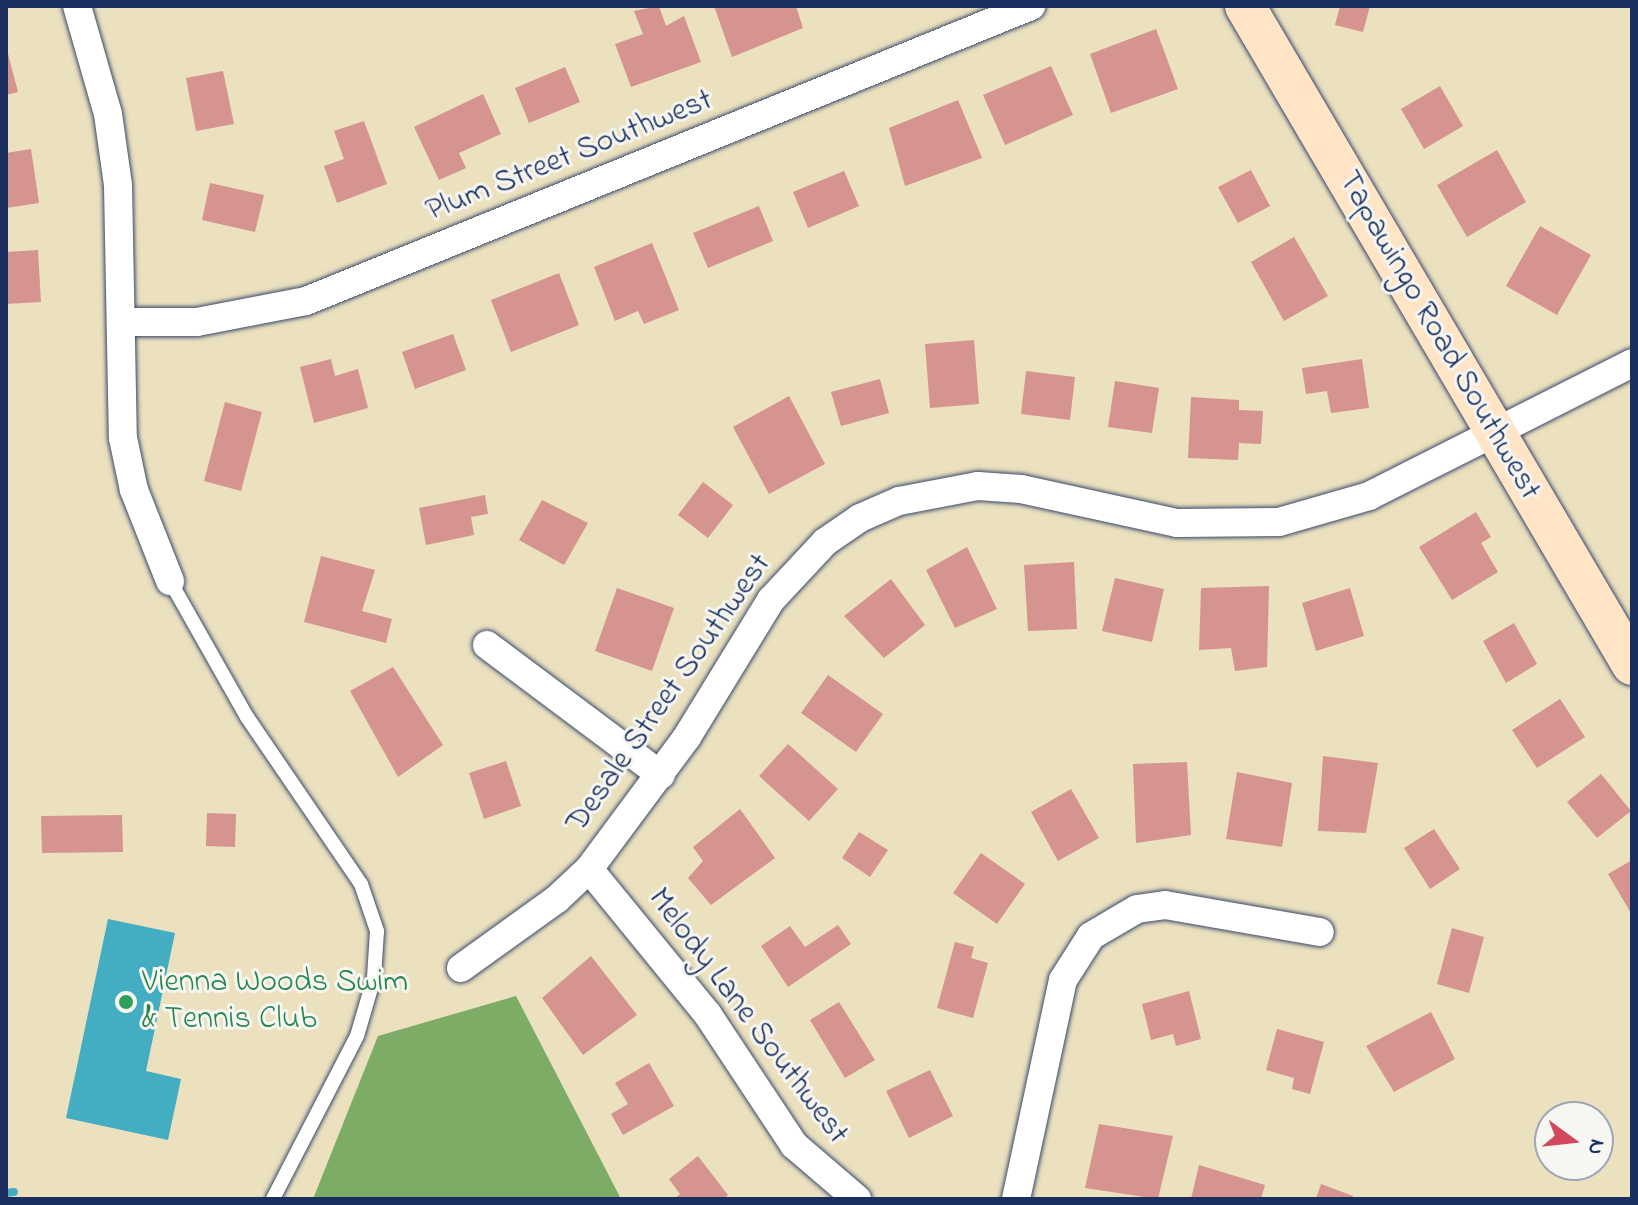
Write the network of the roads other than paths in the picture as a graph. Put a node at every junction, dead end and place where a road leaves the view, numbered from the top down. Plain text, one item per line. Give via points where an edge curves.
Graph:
1 (77, 6) edge
2 (1031, 6) edge
3 (1245, 6) edge
4 (123, 322) junction
5 (1632, 363) edge
6 (1495, 432) junction
7 (170, 581) joint
8 (487, 645) dead end
9 (1632, 665) edge
10 (661, 775) junction
11 (589, 869) junction
12 (1320, 932) dead end
13 (461, 968) dead end
14 (273, 1199) edge
15 (857, 1199) edge
16 (1016, 1199) edge

1 - 4 street via 108,114
2 - 4 street, Plum Street Southwest via 306,301 211,320
3 - 6 street, Tapawingo Road Southwest
4 - 7 street via 123,438 134,490
5 - 6 street, Desale Street Southwest
6 - 9 street, Tapawingo Road Southwest
6 - 10 street, Desale Street Southwest via 1369,496 1279,522 1177,523 1021,489 978,486 899,501 860,518 794,571
7 - 14 lane via 247,717 361,884 377,931 374,978 357,1036
8 - 10 street
10 - 11 street, Desale Street Southwest
11 - 13 street, Desale Street Southwest via 557,899
11 - 15 street, Melody Lane Southwest via 708,1015 794,1145
12 - 16 street via 1165,905 1137,909 1091,936 1063,980

